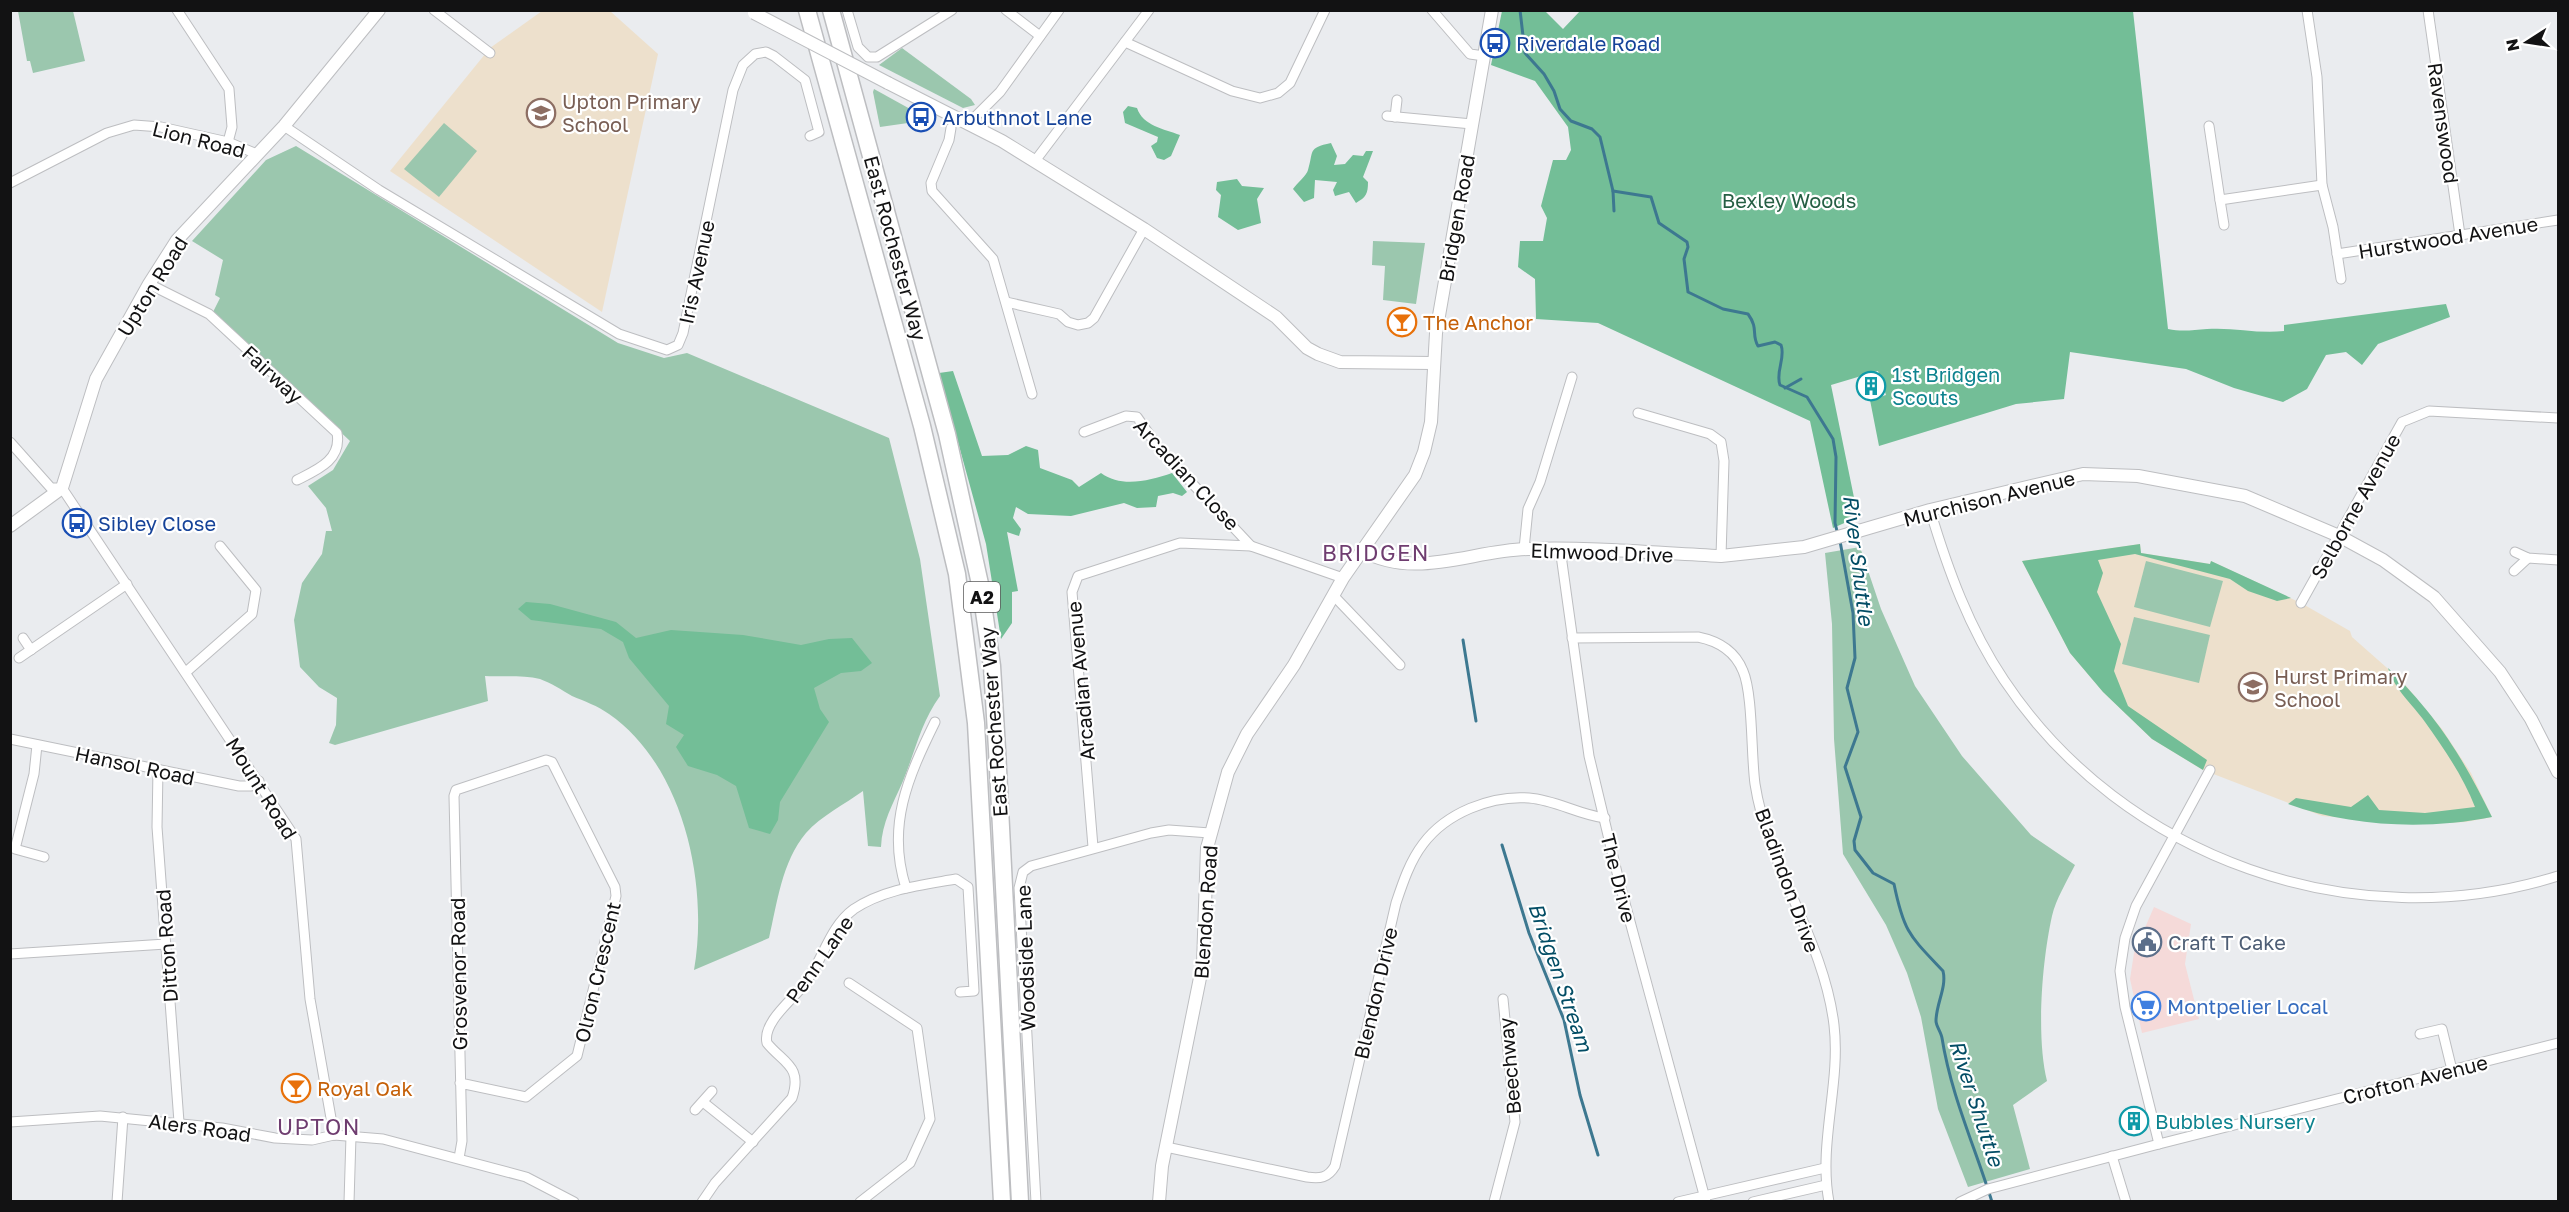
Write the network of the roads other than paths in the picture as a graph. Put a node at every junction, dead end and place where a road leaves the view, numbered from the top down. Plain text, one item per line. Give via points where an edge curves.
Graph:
1 (177, 10) edge
2 (380, 10) edge
3 (434, 10) edge
4 (807, 10) edge
5 (831, 10) edge
6 (847, 10) edge
7 (952, 10) edge
8 (1006, 10) edge
9 (1059, 10) edge
10 (1149, 10) edge
11 (1325, 10) edge
12 (1432, 10) edge
13 (1492, 10) edge
14 (2307, 10) edge
15 (2428, 10) edge
16 (752, 12) edge
17 (1040, 36) junction
18 (1125, 42) junction
19 (490, 53) dead end
20 (1484, 56) junction
21 (1396, 100) dead end
22 (969, 123) junction
23 (1472, 123) junction
24 (284, 126) junction
25 (2210, 126) dead end
26 (951, 128) dead end
27 (810, 136) dead end
28 (228, 142) junction
29 (257, 154) junction
30 (1035, 161) junction
31 (10, 183) edge
32 (2322, 185) junction
33 (2220, 200) junction
34 (2559, 220) edge
35 (2224, 225) dead end
36 (1144, 229) junction
37 (2460, 235) junction
38 (2337, 254) junction
39 (2341, 279) dead end
40 (148, 284) junction
41 (1006, 302) junction
42 (1433, 363) junction
43 (1572, 376) dead end
44 (1032, 394) dead end
45 (1638, 413) dead end
46 (2559, 418) edge
47 (1084, 432) dead end
48 (10, 442) edge
49 (297, 480) dead end
50 (62, 488) junction
51 (1930, 510) junction
52 (10, 526) edge
53 (1842, 536) joint
54 (2339, 536) junction
55 (220, 546) dead end
56 (1251, 546) junction
57 (1560, 548) junction
58 (1524, 549) junction
59 (1363, 551) junction
60 (2515, 552) dead end
61 (1721, 556) junction
62 (2528, 558) junction
63 (2559, 560) edge
64 (2514, 571) dead end
65 (1344, 578) junction
66 (127, 584) junction
67 (1333, 595) junction
68 (2301, 603) dead end
69 (23, 638) dead end
70 (1572, 638) junction
71 (31, 650) junction
72 (19, 658) dead end
73 (1400, 665) dead end
74 (186, 672) junction
75 (935, 722) dead end
76 (10, 739) edge
77 (37, 745) junction
78 (158, 770) junction
79 (2210, 770) dead end
80 (2559, 772) edge
81 (259, 780) junction
82 (456, 790) joint
83 (1605, 818) junction
84 (1210, 832) junction
85 (2174, 837) junction
86 (1093, 848) junction
87 (44, 857) dead end
88 (2559, 876) edge
89 (906, 888) junction
90 (166, 944) junction
91 (10, 954) edge
92 (849, 983) dead end
93 (960, 992) dead end
94 (1503, 999) dead end
95 (2420, 1034) dead end
96 (2559, 1043) edge
97 (2452, 1070) junction
98 (460, 1083) junction
99 (712, 1091) dead end
100 (703, 1102) junction
101 (695, 1110) dead end
102 (123, 1117) junction
103 (10, 1122) edge
104 (179, 1122) junction
105 (334, 1135) junction
106 (351, 1136) junction
107 (753, 1142) junction
108 (2159, 1144) junction
109 (1166, 1147) junction
110 (2112, 1156) junction
111 (459, 1158) junction
112 (1825, 1168) junction
113 (1826, 1185) junction
114 (1706, 1198) edge
115 (1001, 1199) edge
116 (117, 1202) edge
117 (350, 1202) edge
118 (574, 1202) edge
119 (702, 1202) edge
120 (860, 1202) edge
121 (1020, 1202) edge
122 (1036, 1202) edge
123 (1159, 1202) edge
124 (1494, 1202) edge
125 (1678, 1202) edge
126 (1754, 1202) edge
127 (1829, 1202) edge
128 (1960, 1202) edge
129 (2126, 1202) edge

1 - 28 street via 229,89 232,127
2 - 24 street, Upton Road
3 - 19 street
4 - 115 highway, East Rochester Way / A2 via 922,426 957,574 976,723
5 - 121 highway, East Rochester Way / A2 via 947,434 982,594 992,666
6 - 7 street via 858,47 868,57 877,57
8 - 17 street
9 - 17 street
10 - 18 street
11 - 18 street via 1290,83 1278,93 1260,98 1232,91
12 - 20 street via 1470,54
13 - 20 street, Bridgen Road
14 - 32 street via 2317,77
15 - 37 street, Ravenswood
16 - 22 street, bridge
17 - 22 street via 1000,92
18 - 30 street
20 - 23 street, Bridgen Road
21 - 23 street via 1391,116
22 - 30 street
23 - 42 street, Bridgen Road
24 - 27 street, Iris Avenue via 379,190 619,334 667,350 678,345 683,333 733,90 743,65 755,54 766,52 774,56 805,80 819,132
24 - 29 street, Upton Road
25 - 33 street
26 - 41 street via 931,183 932,191 990,253
28 - 29 street, Lion Road
28 - 31 street, Lion Road via 161,127 121,128
29 - 40 street, Upton Road via 177,240
30 - 36 street
32 - 33 street
32 - 38 street
33 - 35 street
34 - 37 street, Hurstwood Avenue
36 - 41 street via 1088,323 1078,325 1059,314
36 - 42 street via 1276,317 1318,354 1340,362
37 - 38 street, Hurstwood Avenue
38 - 39 street
40 - 49 street, Fairway via 209,314 337,433 339,442 333,458
40 - 50 street, Upton Road via 92,389
41 - 44 street
42 - 59 street, Bridgen Road via 1432,413 1424,452 1414,476
43 - 58 street via 1528,509
45 - 61 street via 1710,434 1721,442
46 - 54 street, Selborne Avenue via 2429,411 2402,422
47 - 56 street, Arcadian Close via 1135,416 1158,447
48 - 50 street via 51,488
50 - 52 street
50 - 66 street, Mount Road
51 - 53 street, Murchison Avenue
51 - 54 street, Murchison Avenue via 2083,474 2138,476 2245,496
51 - 85 street via 1972,626 2004,680 2048,738 2102,789
53 - 61 street, Elmwood Drive via 1777,551
54 - 68 street, Selborne Avenue
54 - 80 street, Murchison Avenue via 2383,560 2434,597 2500,672
55 - 74 street via 256,590 252,614
56 - 65 street, Arcadian Avenue
56 - 86 street, Arcadian Avenue via 1169,544 1090,570 1074,583
57 - 58 street, Elmwood Drive
57 - 61 street, Elmwood Drive
57 - 70 street, The Drive
58 - 59 street, Elmwood Drive via 1416,564 1391,564
59 - 65 street, Blendon Road
60 - 62 street
62 - 63 street
62 - 64 street
65 - 67 street, Blendon Road
66 - 71 street
66 - 74 street, Mount Road
67 - 73 street
67 - 84 street, Blendon Road via 1294,665 1236,754
69 - 71 street
70 - 83 street, The Drive via 1583,726
70 - 112 street, Bladindon Drive via 1712,639 1722,645 1744,672 1750,749 1762,816 1807,931 1834,1021 1836,1044
71 - 72 street
74 - 81 street, Mount Road
75 - 89 street via 915,764 900,813 898,864
76 - 77 street, Hansol Road
77 - 78 street, Hansol Road
77 - 87 street via 15,849
78 - 81 street, Hansol Road via 243,787
78 - 90 street, Ditton Road via 157,827
79 - 85 street
81 - 105 street, Mount Road via 296,838 310,999
82 - 98 street, Grosvenor Road
82 - 98 street, Olron Crescent via 546,760 552,762 616,896 577,1056 572,1063 526,1097
83 - 109 street, Blendon Drive via 1545,800 1516,798 1466,810 1437,829 1423,844 1396,903 1335,1166 1330,1173 1307,1177
83 - 114 street, The Drive
84 - 86 street, Woodside Lane via 1169,830
84 - 109 street, Blendon Road via 1203,963
85 - 88 street via 2227,862 2270,876 2318,890 2370,897 2486,894
85 - 108 street via 2136,906 2125,938 2120,971 2125,1007
86 - 122 street, Woodside Lane via 1031,866 1023,872 1020,882
89 - 93 street, Penn Lane via 956,879 968,887 974,991
89 - 107 street, Penn Lane via 854,910 834,930 812,975 768,1028 767,1042 791,1066 795,1082 788,1104
90 - 91 street
90 - 104 street, Ditton Road
92 - 120 street via 917,1028 930,1119 910,1162
94 - 124 street, Beechway via 1515,1122
95 - 97 street via 2442,1029
96 - 97 street, Crofton Avenue
97 - 108 street, Crofton Avenue
98 - 111 street, Grosvenor Road
99 - 100 street
100 - 101 street
100 - 107 street
102 - 103 street, Alers Road
102 - 104 street, Alers Road
102 - 116 street
104 - 105 street, Alers Road via 275,1138 312,1140
105 - 106 street, Alers Road
106 - 111 street, Alers Road via 383,1139
106 - 117 street
107 - 119 street
108 - 110 street, Crofton Avenue
109 - 123 street, Blendon Road
110 - 128 street, Crofton Avenue via 1988,1189
110 - 129 street
111 - 118 street, Alers Road via 526,1177
112 - 113 street, Bladindon Drive
112 - 114 street
113 - 126 street
113 - 127 street, Bladindon Drive
114 - 125 street

